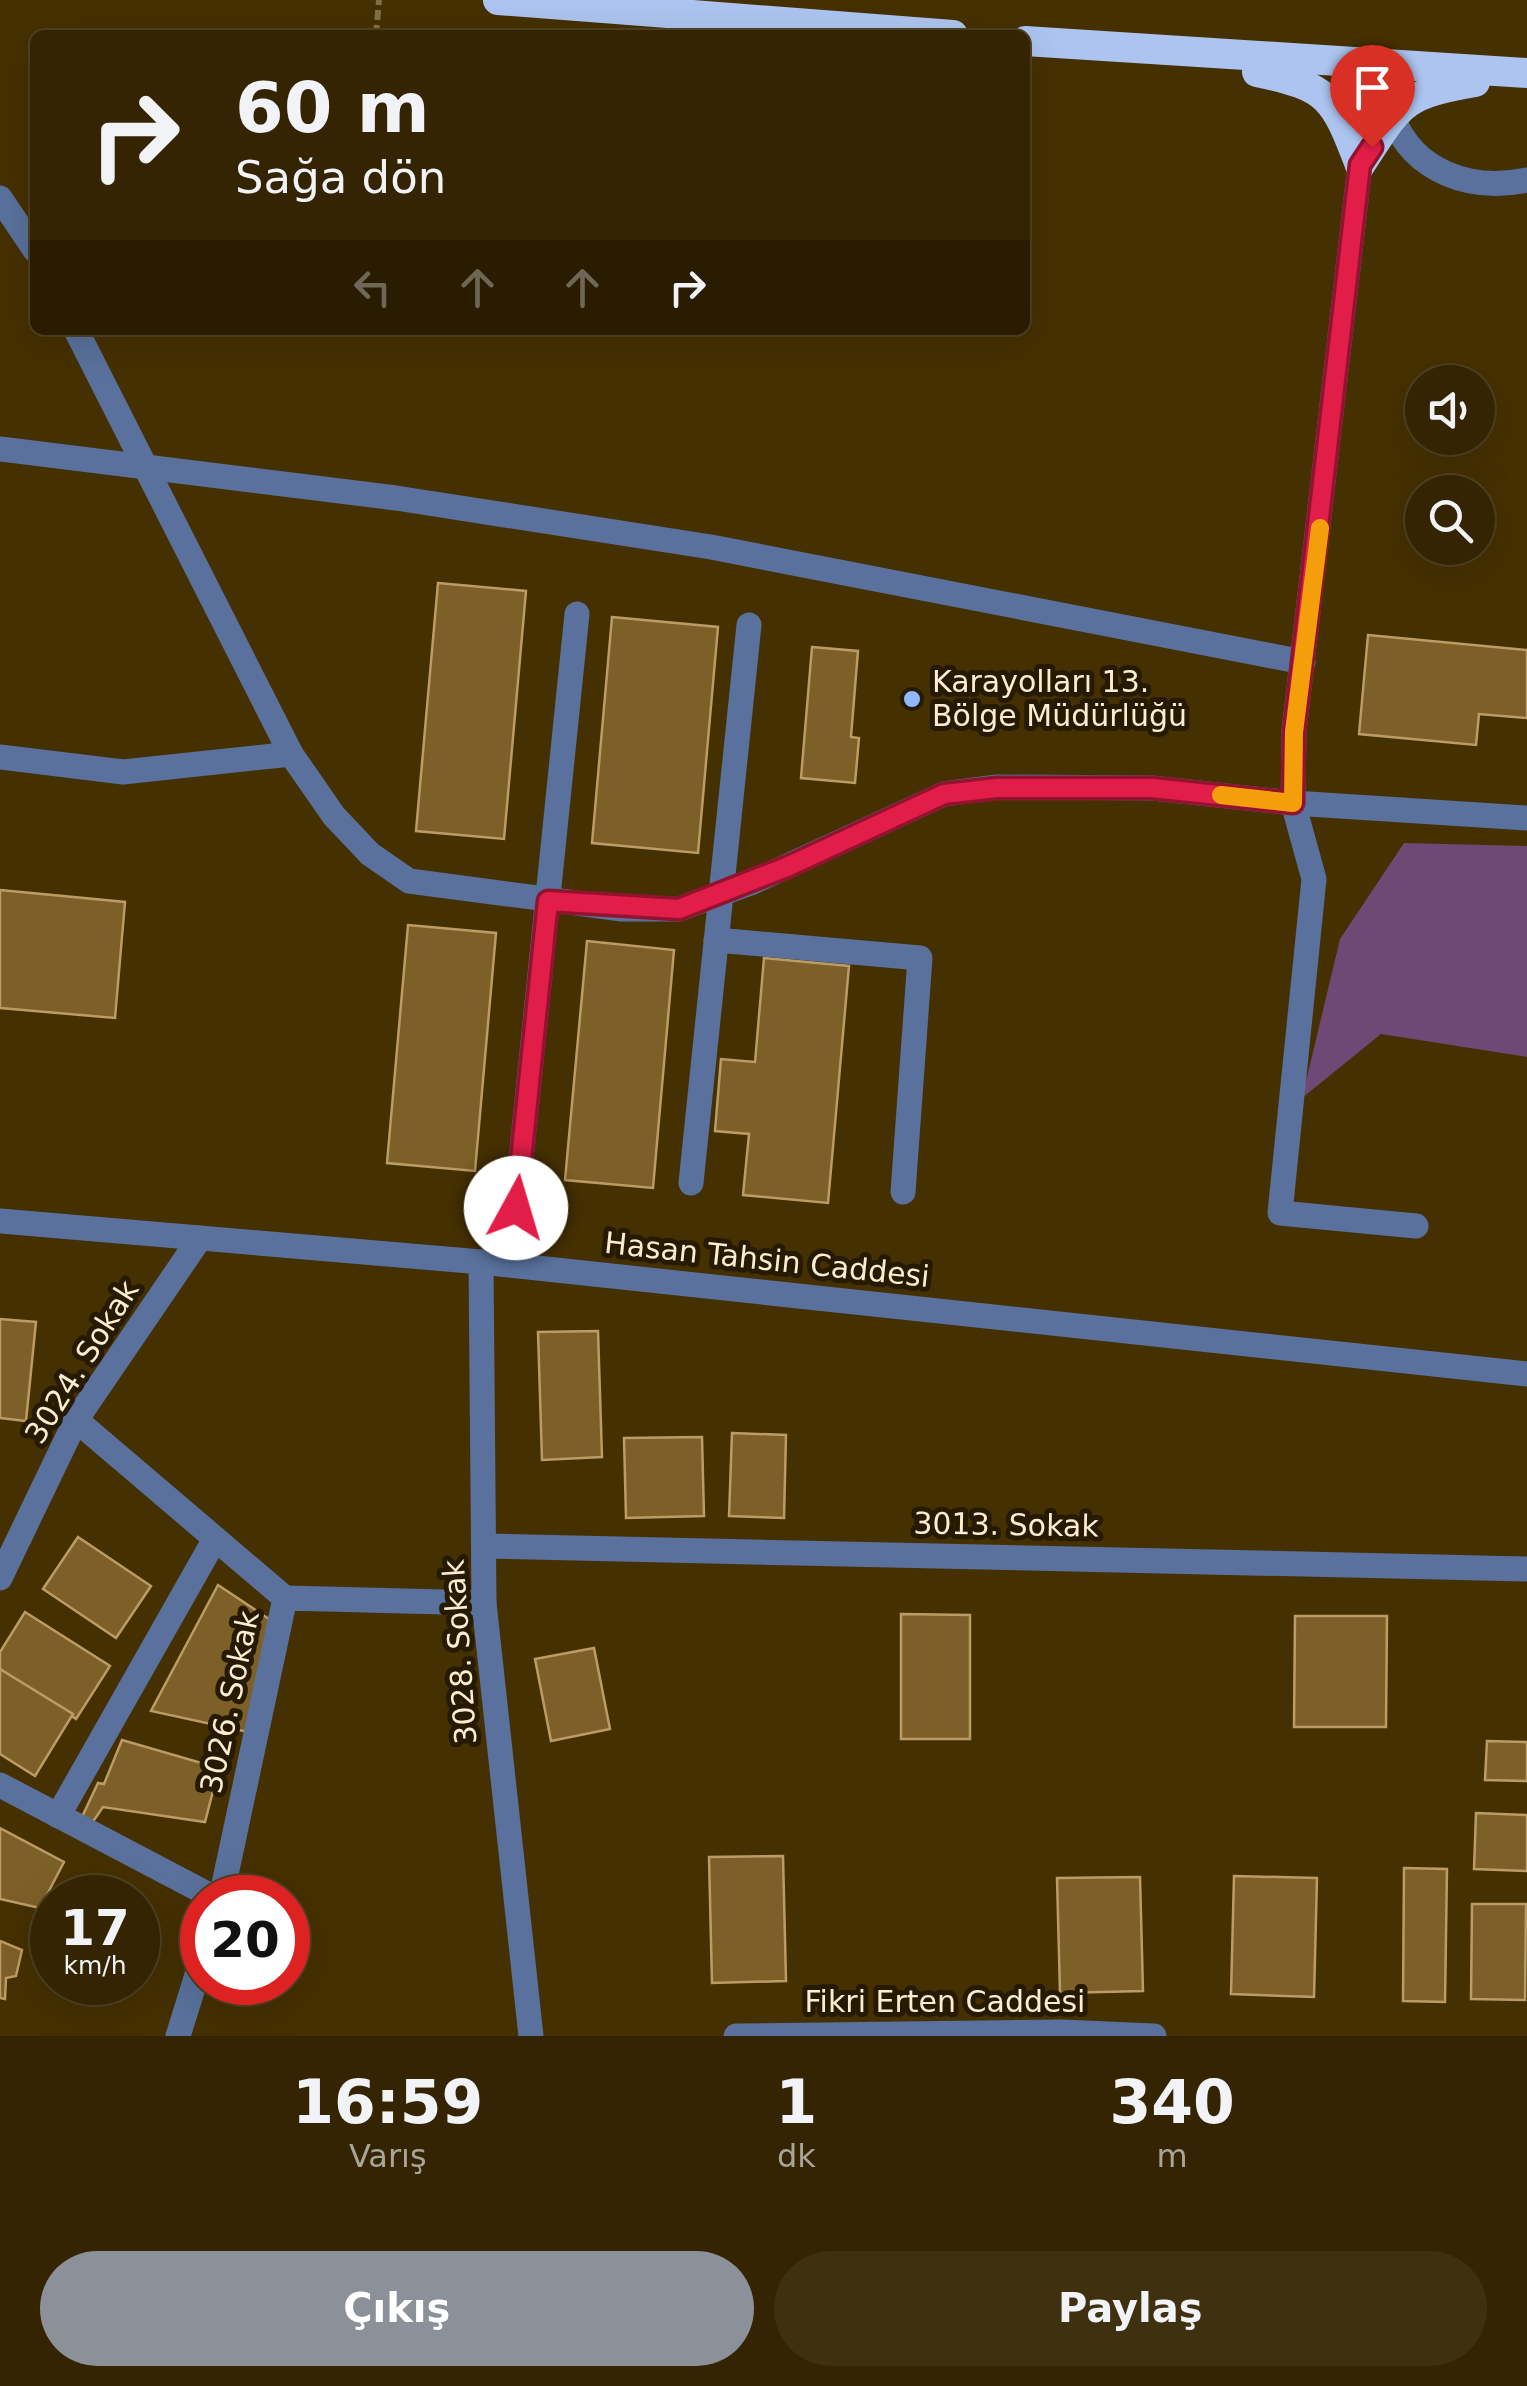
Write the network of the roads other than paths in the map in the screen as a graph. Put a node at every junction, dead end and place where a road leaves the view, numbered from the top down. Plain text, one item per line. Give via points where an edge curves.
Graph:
1 (498, 0) edge
2 (889, 30) edge
3 (1030, 40) edge
4 (1149, 50) junction
5 (1527, 73) edge
6 (1393, 118) junction
7 (1360, 165) junction
8 (1527, 180) edge
9 (0, 198) edge
10 (30, 243) edge
11 (79, 335) edge
12 (0, 449) edge
13 (146, 466) junction
14 (577, 614) dead end
15 (749, 625) dead end
16 (1303, 662) junction
17 (291, 754) junction
18 (0, 756) edge
19 (1293, 803) junction
20 (1527, 818) edge
21 (721, 894) junction
22 (548, 901) junction
23 (716, 940) junction
24 (691, 1183) dead end
25 (903, 1192) dead end
26 (516, 1208) dead end
27 (0, 1221) edge
28 (1416, 1226) dead end
29 (200, 1238) junction
30 (481, 1262) junction
31 (1527, 1374) edge
32 (76, 1420) junction
33 (216, 1539) junction
34 (484, 1546) junction
35 (1527, 1569) edge
36 (0, 1578) edge
37 (285, 1598) junction
38 (484, 1603) junction
39 (0, 1785) edge
40 (58, 1816) junction
41 (223, 1875) edge
42 (180, 1879) edge
43 (188, 2005) edge
44 (1061, 2034) edge
45 (799, 2035) edge
46 (178, 2036) edge
47 (531, 2036) edge
48 (736, 2036) edge
49 (1154, 2036) edge

1 - 2 highway
3 - 4 highway
4 - 5 highway
4 - 7 highway via 1312,86 1334,108
5 - 6 highway via 1424,91
6 - 7 highway
6 - 8 street via 1413,155 1432,170 1487,182
7 - 16 street
9 - 10 street
11 - 13 street
12 - 13 street
13 - 16 street via 711,546
13 - 17 street
14 - 22 street
15 - 21 street
16 - 19 street
17 - 18 street via 123,772
17 - 22 street via 334,816 370,854 409,881
19 - 20 street
19 - 21 street via 1152,788 944,794
19 - 28 street via 1314,879 1280,1213
21 - 22 street via 679,909
21 - 23 street
22 - 26 street
23 - 24 street
23 - 25 street via 920,958
27 - 29 street, Hasan Tahsin Caddesi
29 - 30 street, Hasan Tahsin Caddesi
29 - 32 street, 3024. Sokak
30 - 31 street, Hasan Tahsin Caddesi
30 - 34 street, 3028. Sokak
32 - 33 street
32 - 36 street, 3024. Sokak
33 - 37 street
33 - 40 street
34 - 35 street, 3013. Sokak
34 - 38 street, 3028. Sokak
37 - 38 street, 3026. Sokak
37 - 41 street, 3026. Sokak
38 - 47 street, 3028. Sokak
39 - 40 street
40 - 42 street
43 - 46 street
44 - 45 street, Fikri Erten Caddesi
44 - 49 street, Fikri Erten Caddesi
45 - 48 street, Fikri Erten Caddesi

